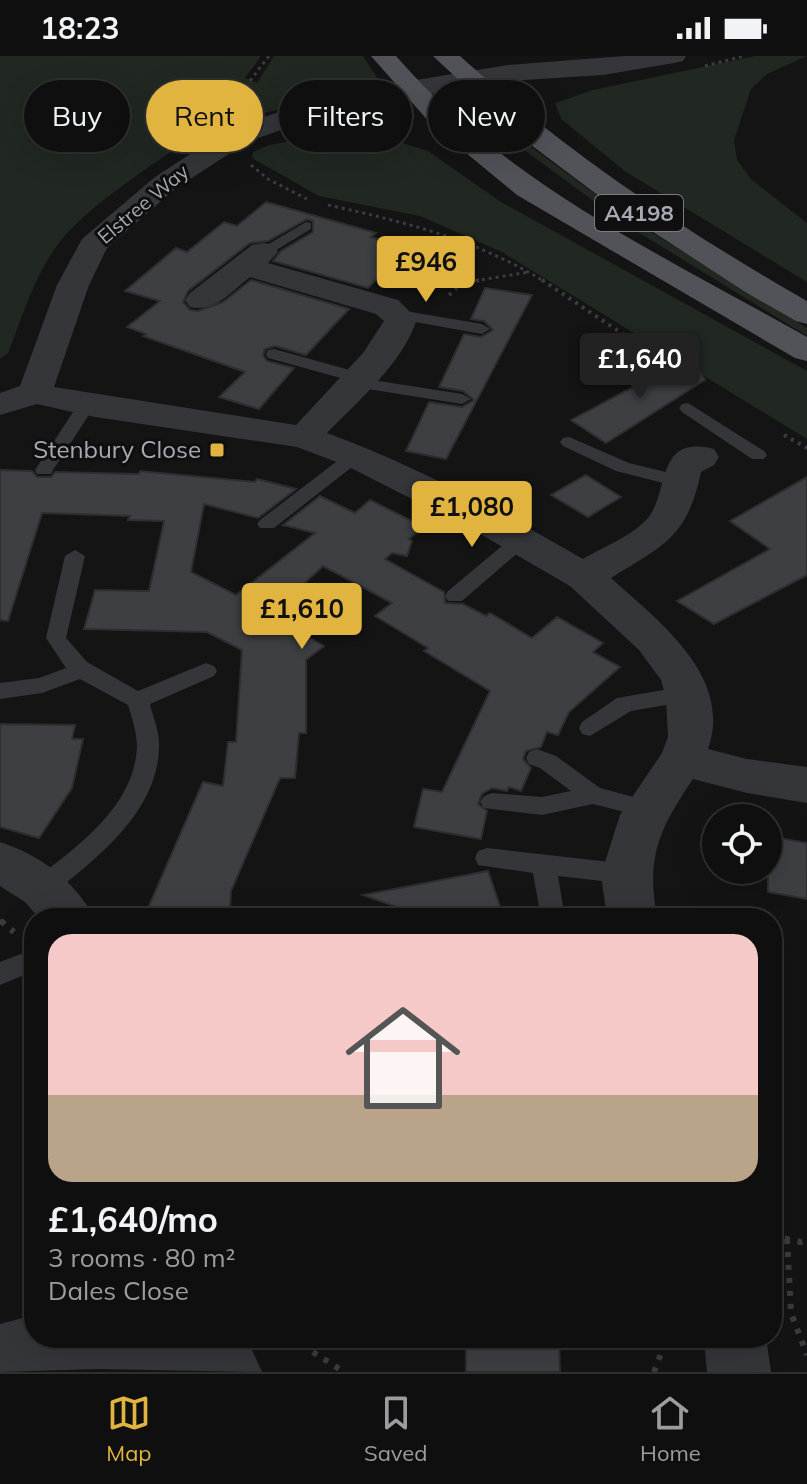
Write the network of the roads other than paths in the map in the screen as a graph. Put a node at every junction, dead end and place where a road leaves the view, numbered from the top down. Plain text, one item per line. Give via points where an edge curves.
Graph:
1 (383, 56) edge
2 (418, 56) edge
3 (445, 56) edge
4 (490, 56) edge
5 (674, 56) edge
6 (616, 65) junction
7 (435, 80) edge
8 (446, 80) edge
9 (545, 81) edge
10 (428, 85) edge
11 (428, 98) edge
12 (545, 144) edge
13 (491, 152) edge
14 (306, 226) dead end
15 (253, 259) junction
16 (201, 300) dead end
17 (807, 314) edge
18 (399, 315) junction
19 (482, 329) dead end
20 (807, 351) edge
21 (274, 354) dead end
22 (356, 380) junction
23 (17, 398) edge
24 (462, 399) dead end
25 (87, 404) junction
26 (688, 408) dead end
27 (304, 437) junction
28 (569, 442) dead end
29 (758, 455) dead end
30 (355, 456) junction
31 (705, 460) junction
32 (44, 470) dead end
33 (267, 524) dead end
34 (522, 539) junction
35 (75, 556) dead end
36 (584, 577) junction
37 (455, 596) dead end
38 (84, 669) junction
39 (206, 671) dead end
40 (1, 691) edge
41 (687, 694) junction
42 (138, 700) junction
43 (590, 728) dead end
44 (537, 758) dead end
45 (682, 759) junction
46 (807, 785) edge
47 (593, 795) junction
48 (492, 802) dead end
49 (648, 809) junction
50 (487, 858) dead end
51 (0, 861) edge
52 (545, 864) junction
53 (628, 874) junction
54 (55, 903) edge
55 (550, 908) edge
56 (631, 908) edge
57 (24, 964) edge
58 (0, 974) edge
59 (28, 1348) edge
60 (162, 1348) edge
61 (736, 1348) edge
62 (0, 1355) edge
63 (230, 1372) edge
64 (739, 1372) edge

1 - 10 main road, A4198
2 - 7 main road
3 - 8 main road, A4198
4 - 6 street, Elstree Way
5 - 6 street, Elstree Way
6 - 9 street, Elstree Way
11 - 23 street, Elstree Way via 292,117 251,129 218,146 136,205 93,245
12 - 17 main road, A4198 via 635,210
13 - 20 main road, A4198 via 514,180
14 - 15 lane
15 - 16 street
15 - 18 street
18 - 19 lane
18 - 22 street via 397,332
21 - 22 lane
22 - 24 lane
22 - 27 street
23 - 25 street
25 - 27 street
25 - 32 lane
26 - 31 lane
27 - 30 street
28 - 31 lane via 617,468
29 - 31 lane
30 - 33 lane
30 - 34 street
31 - 36 street via 659,530
34 - 36 street
34 - 37 lane
35 - 38 lane via 56,638
36 - 41 street via 669,657
38 - 40 lane via 42,685
38 - 42 lane
39 - 42 lane
41 - 43 lane via 625,704
41 - 45 street via 690,737
42 - 54 lane via 148,749 130,803
44 - 47 lane
45 - 46 street
45 - 49 street
47 - 48 lane via 542,806
47 - 49 lane
49 - 53 street
50 - 52 lane
51 - 54 street
52 - 53 lane
52 - 55 lane
53 - 56 street
57 - 58 lane
59 - 62 street
60 - 63 street
61 - 64 street

